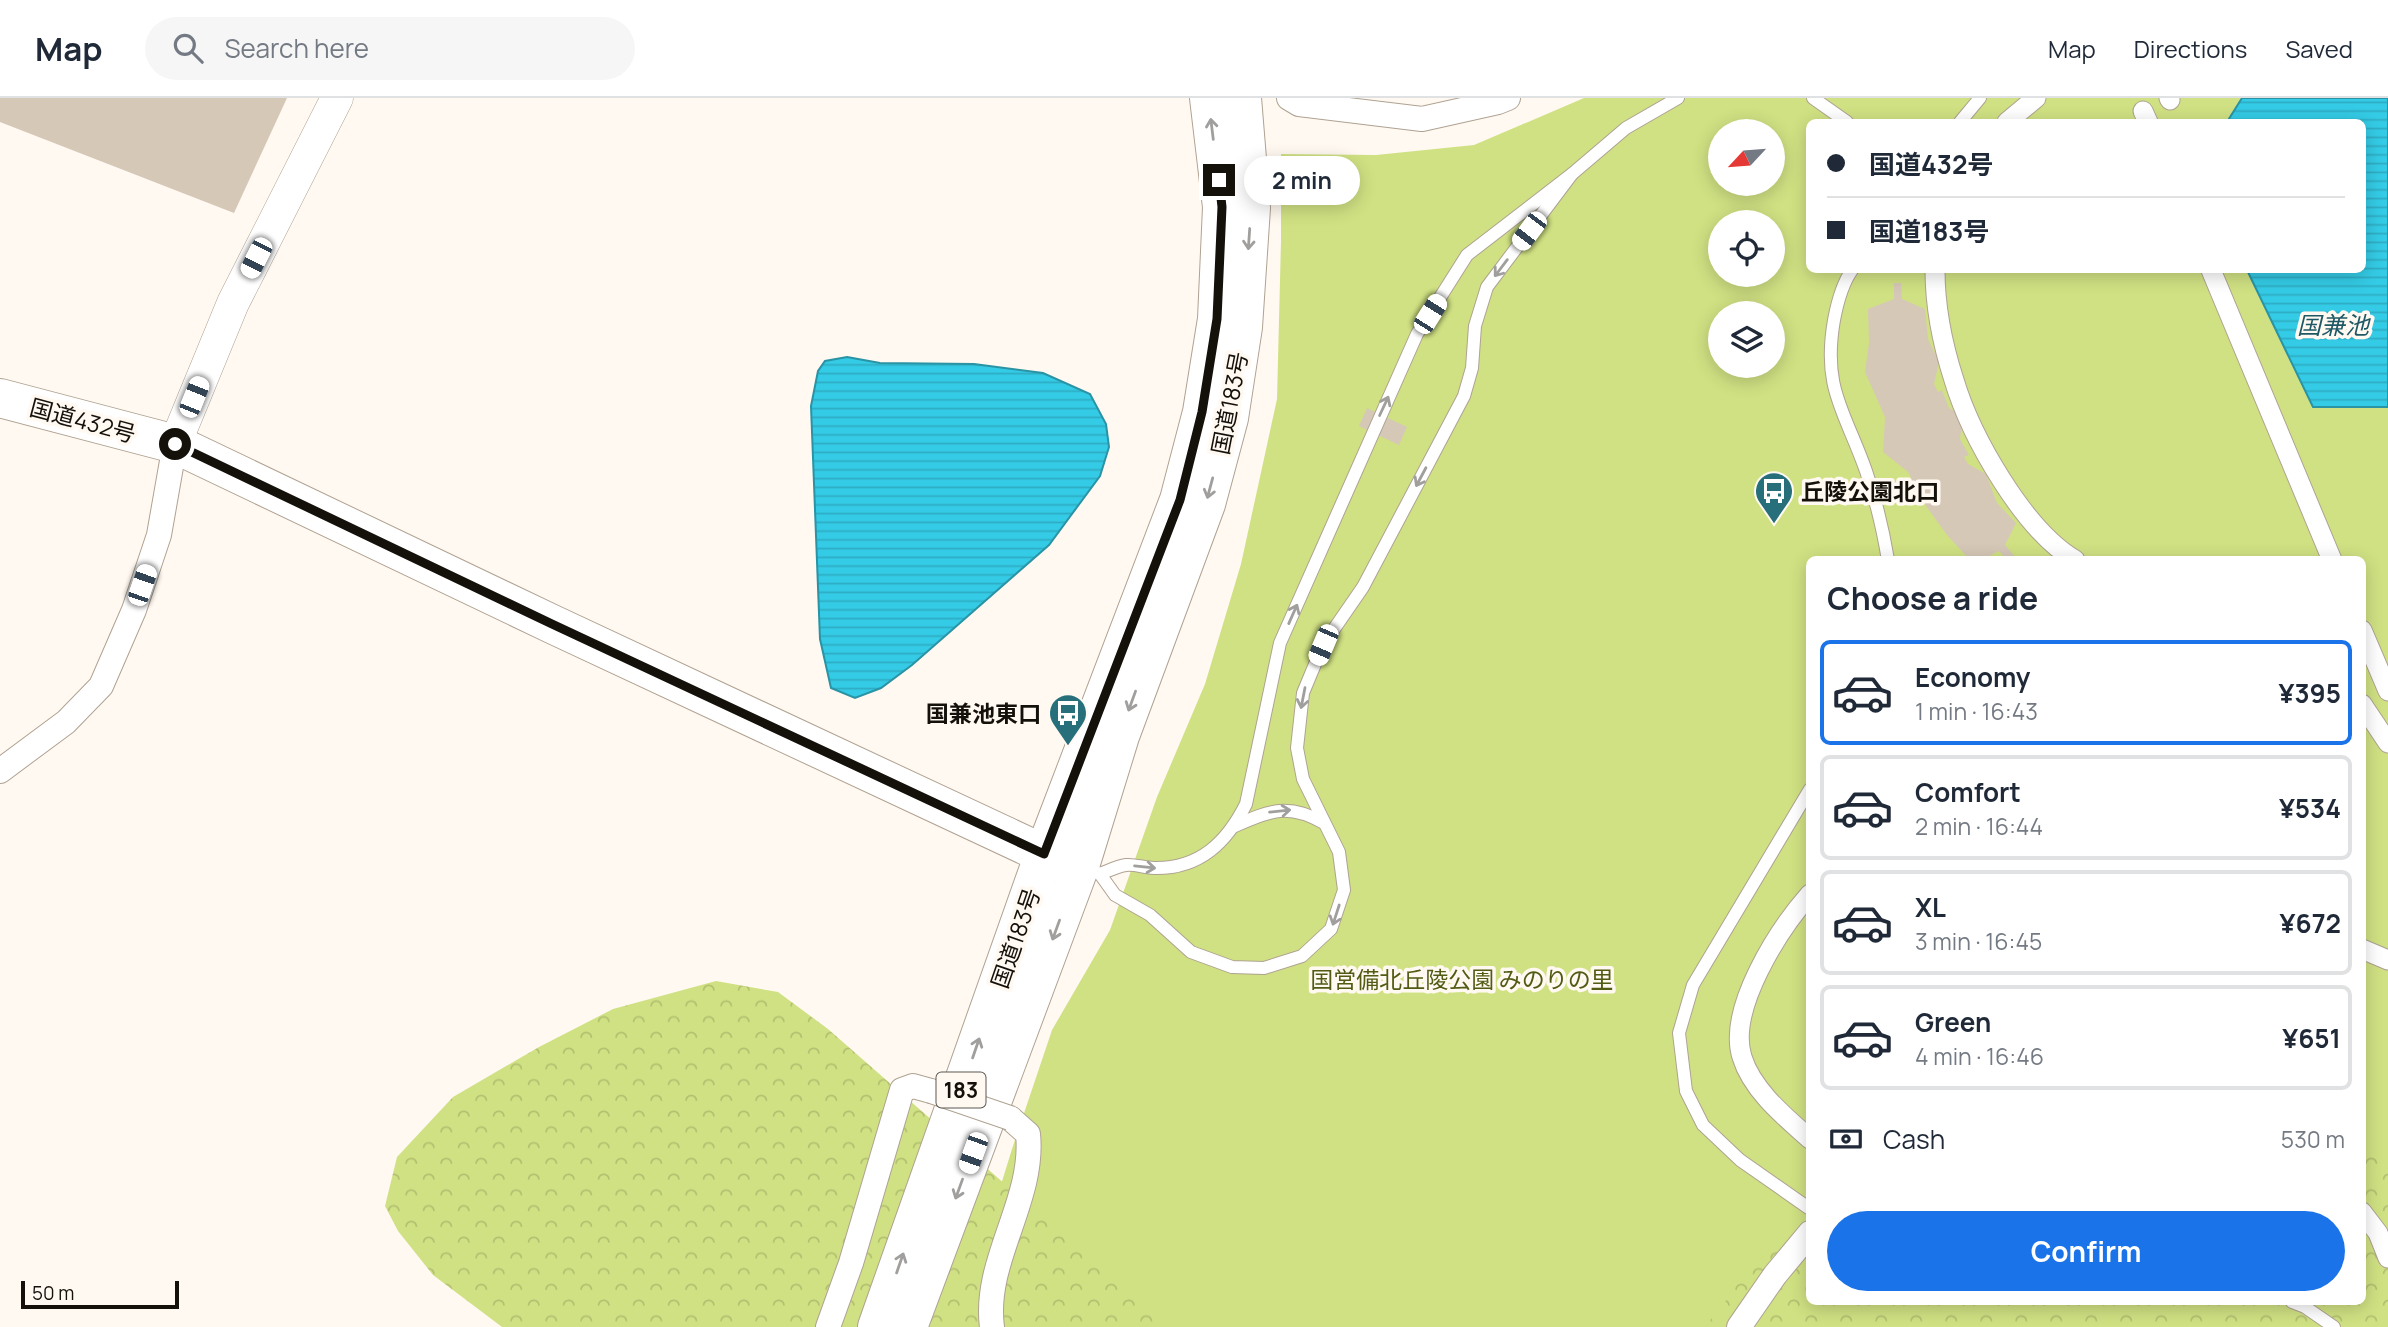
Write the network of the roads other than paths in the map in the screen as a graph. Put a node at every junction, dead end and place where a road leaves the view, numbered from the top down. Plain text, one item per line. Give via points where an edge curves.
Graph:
1 (337, 98) edge
2 (1209, 98) edge
3 (1242, 98) edge
4 (1289, 98) edge
5 (1508, 98) edge
6 (1678, 98) edge
7 (1813, 98) edge
8 (1980, 98) edge
9 (2036, 98) edge
10 (1843, 119) edge
11 (1962, 119) edge
12 (2011, 119) edge
13 (1572, 174) junction
14 (1851, 273) edge
15 (1935, 273) edge
16 (2212, 273) edge
17 (0, 398) edge
18 (175, 444) junction
19 (2053, 554) edge
20 (1887, 556) edge
21 (2330, 556) edge
22 (2366, 639) edge
23 (2388, 691) edge
24 (2366, 710) edge
25 (2388, 743) edge
26 (0, 771) edge
27 (1806, 796) edge
28 (1324, 823) junction
29 (1236, 826) junction
30 (1044, 854) junction
31 (1090, 870) junction
32 (1806, 898) edge
33 (2366, 952) edge
34 (2388, 960) edge
35 (1806, 1135) edge
36 (1806, 1206) edge
37 (2366, 1217) edge
38 (1806, 1238) edge
39 (2388, 1258) edge
40 (2300, 1305) edge
41 (828, 1327) edge
42 (877, 1327) edge
43 (908, 1327) edge
44 (992, 1327) edge
45 (1739, 1327) edge
46 (2334, 1327) edge

1 - 18 street via 233,303
30 -> 2 highway, 国道183号 / 183 via 1180,500 1202,412 1217,319 1222,207
3 -> 31 highway, 国道183号 / 183 via 1251,208 1243,327 1229,418 1206,505 1119,736
4 - 5 street via 1299,104 1422,119
6 - 13 lane via 1626,128
7 - 10 lane
8 - 11 lane
9 - 12 street
13 -> 28 lane via 1487,287 1475,326 1464,397 1363,587 1323,645 1303,693 1297,748 1303,779
29 -> 13 lane via 1246,804 1280,643 1417,334 1467,255
14 - 20 lane via 1836,309 1829,346 1830,373 1866,470
15 - 19 street via 1954,381 1977,435
16 - 21 street
17 - 18 highway, 国道432号
18 - 26 street via 159,535 134,610 101,685 66,722
18 - 30 highway, 国道432号
22 - 23 street
24 - 25 street
27 - 36 lane via 1693,985 1679,1034 1686,1091 1703,1125 1740,1160
29 -> 28 lane via 1271,811 1289,809
28 -> 31 lane via 1339,852 1344,890 1331,929 1302,956 1264,968 1232,967 1191,952 1150,915 1115,895
31 -> 29 lane via 1126,865 1172,867 1207,855
30 - 31 highway, 国道432号
42 -> 30 highway, 国道183号 / 183
31 -> 43 highway, 国道183号 / 183
32 - 35 street via 1760,968 1742,1015 1739,1040 1751,1077
33 - 34 street
37 - 39 street
38 - 45 street
40 - 46 lane
41 - 44 street, bridge via 902,1090 913,1086 1010,1118 1028,1134 1022,1190 993,1286

